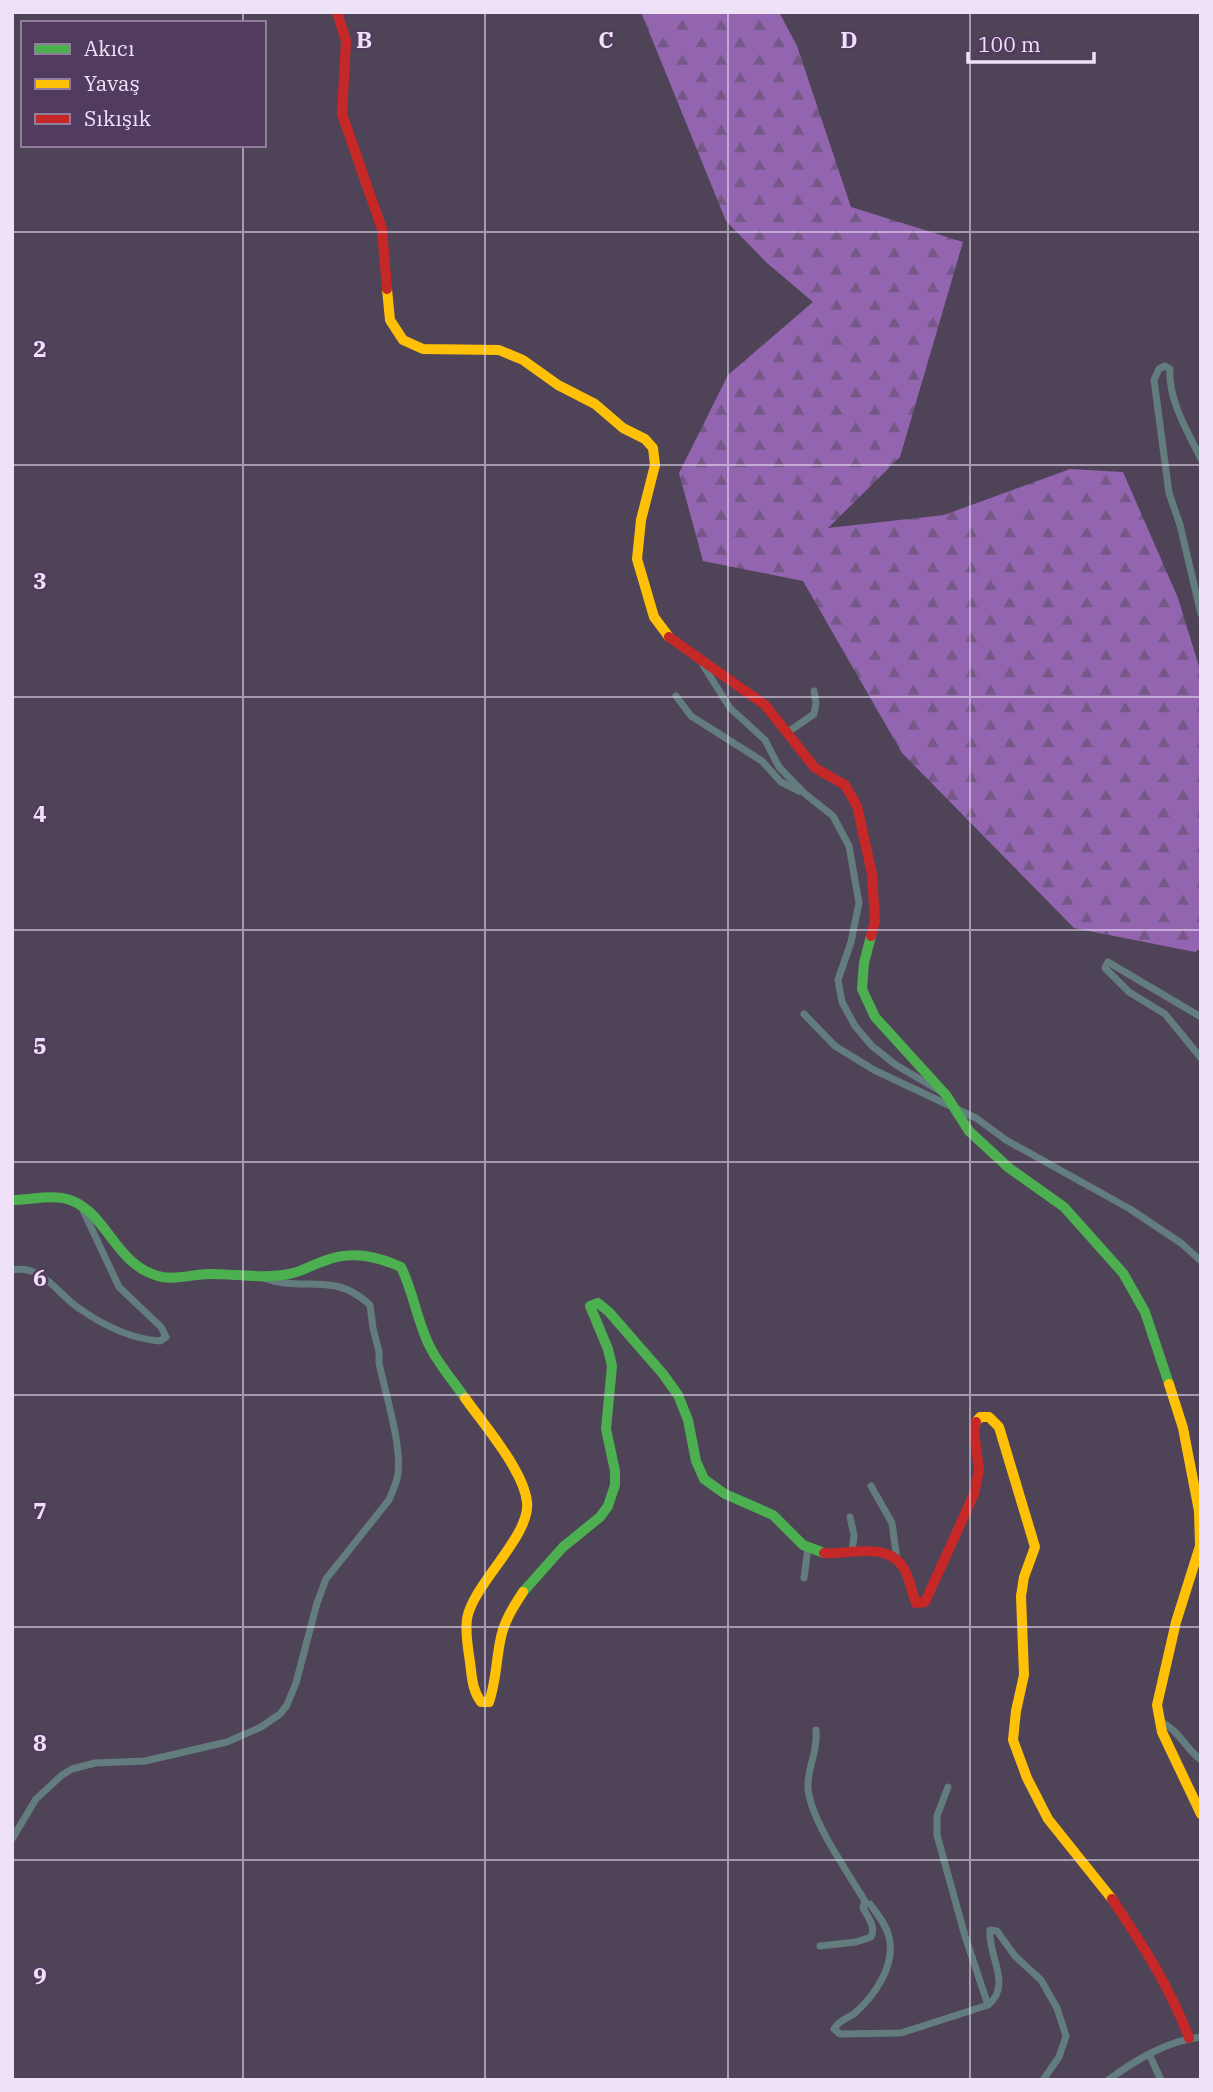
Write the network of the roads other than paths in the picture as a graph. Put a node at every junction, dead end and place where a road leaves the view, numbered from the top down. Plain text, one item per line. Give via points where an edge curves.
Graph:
1 (337, 12) edge
2 (1201, 460) edge
3 (1201, 614) edge
4 (699, 659) junction
5 (814, 691) dead end
6 (676, 696) dead end
7 (788, 732) junction
8 (804, 793) junction
9 (804, 1014) dead end
10 (1201, 1017) edge
11 (1201, 1058) edge
12 (946, 1095) junction
13 (954, 1108) junction
14 (12, 1200) edge
15 (80, 1205) junction
16 (1201, 1261) edge
17 (12, 1270) edge
18 (259, 1277) junction
19 (871, 1486) dead end
20 (850, 1517) dead end
21 (808, 1548) junction
22 (852, 1552) junction
23 (897, 1560) junction
24 (804, 1578) dead end
25 (1160, 1721) junction
26 (816, 1730) dead end
27 (1201, 1760) edge
28 (948, 1787) dead end
29 (1201, 1814) edge
30 (12, 1839) edge
31 (866, 1903) junction
32 (820, 1946) dead end
33 (988, 2005) junction
34 (1201, 2036) edge
35 (1189, 2038) junction
36 (1149, 2054) junction
37 (1043, 2080) edge
38 (1108, 2080) edge
39 (1161, 2080) edge

1 - 4 street via 346,41 342,114 382,229 390,320 403,340 422,349 499,350 523,360 645,439 653,448 655,464 637,559 654,617 668,637
2 - 3 street via 1174,397 1170,369 1165,366 1154,380 1169,493
4 - 7 street via 765,705
4 - 8 street via 730,708 765,740 779,767
5 - 7 street via 814,714
6 - 8 street via 691,716 762,761 781,782
7 - 12 street via 815,768 845,785 857,806 872,874 875,921 862,989 875,1017
8 - 12 street via 832,816 849,846 859,903 838,980 842,1002 872,1046
9 - 13 street via 835,1046
10 - 11 street via 1108,962 1105,968 1112,977 1165,1014
12 - 13 street
13 - 16 street via 1130,1209 1181,1242
13 - 25 street via 969,1131 1009,1168 1064,1207 1124,1273 1145,1312 1183,1428 1199,1511 1200,1546 1157,1705
14 - 15 street via 68,1199
15 - 17 street via 119,1287 161,1327 166,1338 131,1336 78,1308 37,1272
15 - 18 street via 111,1242 145,1272 172,1278 208,1274
18 - 21 street via 291,1273 339,1256 371,1255 401,1267 431,1349 523,1481 528,1505 523,1525 467,1618 474,1692 481,1702 489,1702 494,1692 496,1653 505,1623 562,1548 604,1511 616,1484 607,1440 614,1376 610,1352 590,1306 604,1306 672,1384 686,1412 699,1475 711,1486 774,1515
18 - 30 street via 280,1285 329,1283 352,1290 370,1305 398,1454 397,1478 389,1500 326,1579 296,1683 280,1714 227,1742 145,1761 94,1763 72,1769 36,1798
19 - 23 street via 892,1523
20 - 22 street
21 - 22 street via 832,1554
21 - 24 street
22 - 23 street via 882,1552
23 - 35 street via 916,1603 925,1602 977,1483 974,1423 989,1417 999,1427 1035,1547 1021,1595 1024,1675 1013,1740 1048,1819 1105,1889 1152,1959
25 - 27 street via 1174,1728
25 - 29 street
26 - 31 street via 809,1792 821,1829
28 - 33 street via 937,1816 937,1835
31 - 32 street via 863,1908 871,1922 871,1937
31 - 33 street via 882,1920 890,1958 868,2000 834,2029 840,2034 901,2033
33 - 37 street via 999,1989 989,1940 990,1930 997,1930 1015,1956 1041,1980 1066,2036 1059,2057
34 - 35 street
35 - 36 street
36 - 38 street
36 - 39 street

